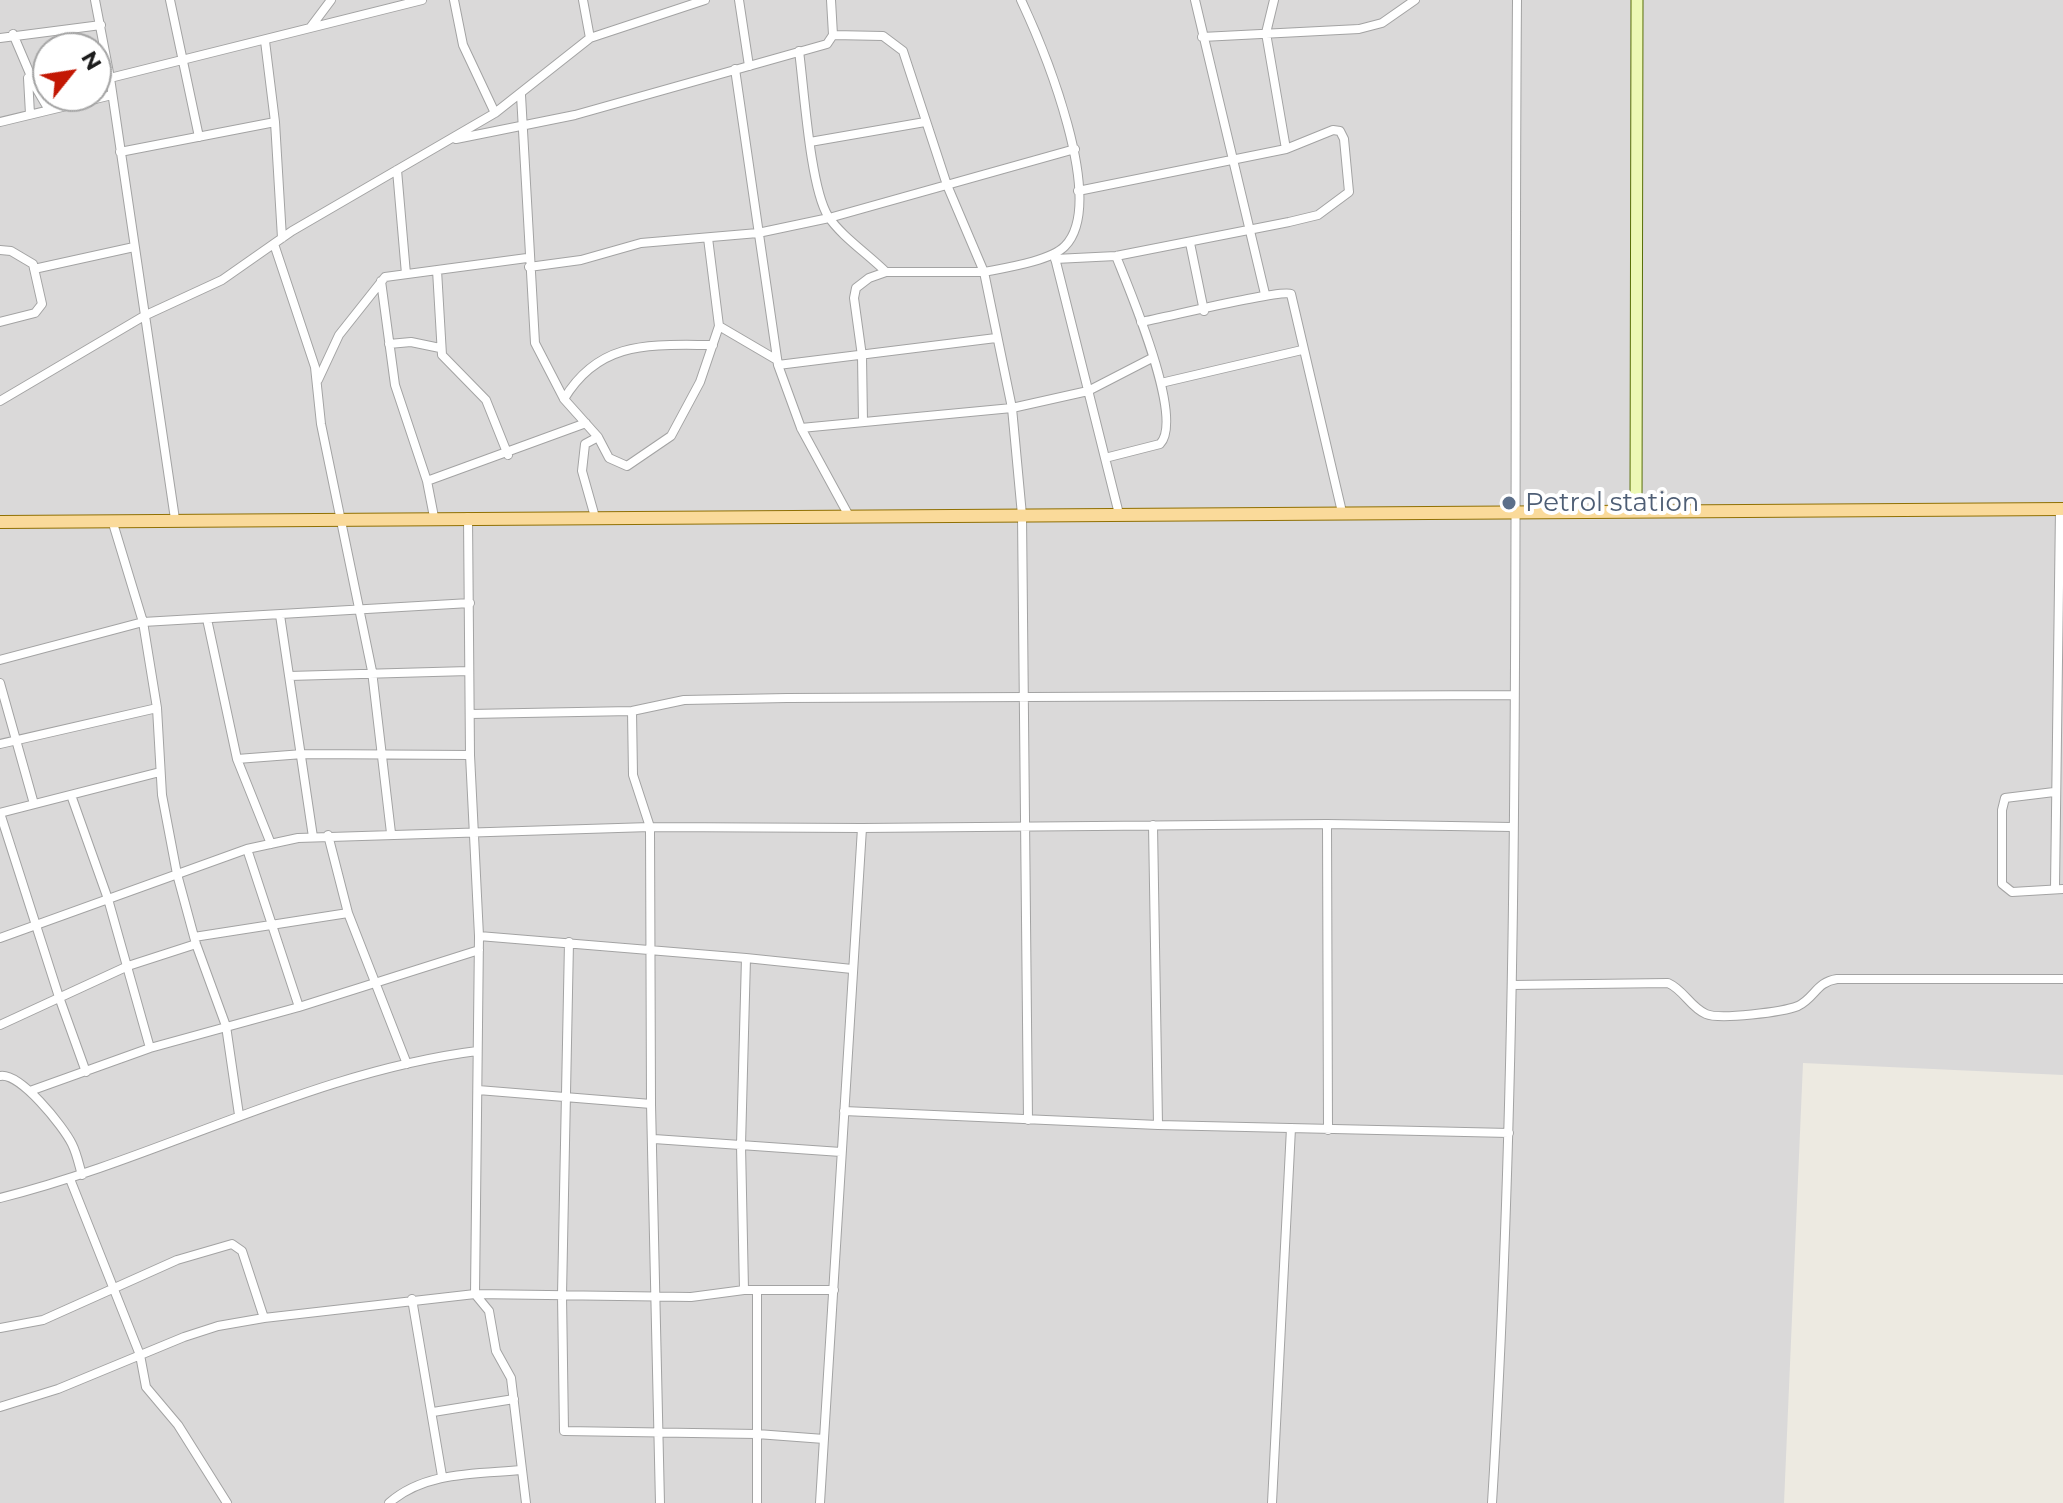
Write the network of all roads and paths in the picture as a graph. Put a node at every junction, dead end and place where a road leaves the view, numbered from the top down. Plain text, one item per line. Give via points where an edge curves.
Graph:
1 (95, 0) edge
2 (170, 0) edge
3 (331, 0) edge
4 (422, 0) edge
5 (454, 0) edge
6 (583, 0) edge
7 (705, 0) edge
8 (739, 0) edge
9 (831, 0) edge
10 (1021, 0) edge
11 (1195, 0) edge
12 (1274, 0) edge
13 (1415, 0) edge
14 (1517, 0) edge
15 (1637, 0) edge
16 (404, 3) edge
17 (101, 25) junction
18 (309, 29) junction
19 (102, 32) edge
20 (1266, 33) junction
21 (13, 34) junction
22 (833, 35) junction
23 (1202, 37) junction
24 (0, 38) edge
25 (590, 38) junction
26 (265, 41) junction
27 (799, 51) junction
28 (185, 61) junction
29 (749, 66) junction
30 (27, 69) junction
31 (735, 69) junction
32 (32, 78) edge
33 (112, 78) edge
34 (112, 95) edge
35 (521, 95) junction
36 (40, 112) edge
37 (495, 113) junction
38 (30, 114) junction
39 (0, 122) edge
40 (275, 122) junction
41 (925, 122) junction
42 (521, 125) junction
43 (199, 137) junction
44 (447, 141) junction
45 (810, 142) junction
46 (1075, 149) junction
47 (1286, 149) junction
48 (120, 152) junction
49 (1230, 158) junction
50 (397, 170) junction
51 (947, 185) junction
52 (1078, 191) junction
53 (829, 218) junction
54 (1250, 228) junction
55 (758, 233) junction
56 (708, 238) junction
57 (278, 241) junction
58 (1190, 243) junction
59 (134, 247) junction
60 (0, 250) edge
61 (1116, 256) junction
62 (1055, 257) junction
63 (528, 262) junction
64 (34, 269) junction
65 (437, 270) junction
66 (886, 272) junction
67 (984, 272) junction
68 (406, 274) junction
69 (381, 280) junction
70 (1265, 294) junction
71 (1204, 311) junction
72 (144, 316) junction
73 (0, 322) edge
74 (1141, 322) junction
75 (719, 326) junction
76 (996, 338) junction
77 (389, 344) junction
78 (713, 345) junction
79 (440, 348) junction
80 (1302, 350) junction
81 (862, 356) junction
82 (1152, 358) junction
83 (777, 362) junction
84 (318, 382) junction
85 (1161, 383) junction
86 (1088, 391) junction
87 (564, 399) junction
88 (0, 401) edge
89 (1012, 408) junction
90 (863, 422) junction
91 (586, 423) junction
92 (801, 428) junction
93 (598, 437) junction
94 (508, 455) junction
95 (1105, 458) junction
96 (427, 481) junction
97 (2061, 509) edge
98 (1636, 510) junction
99 (1517, 511) junction
100 (1342, 512) junction
101 (1119, 514) junction
102 (1022, 515) junction
103 (849, 516) junction
104 (434, 517) junction
105 (468, 517) junction
106 (595, 517) junction
107 (112, 519) junction
108 (175, 519) junction
109 (343, 519) junction
110 (0, 522) edge
111 (470, 603) junction
112 (359, 607) junction
113 (280, 615) junction
114 (207, 619) junction
115 (143, 622) junction
116 (0, 660) edge
117 (2059, 661) edge
118 (372, 671) junction
119 (469, 671) junction
120 (289, 676) junction
121 (0, 683) edge
122 (1513, 695) junction
123 (1023, 698) junction
124 (157, 708) junction
125 (632, 711) junction
126 (470, 714) junction
127 (17, 739) junction
128 (0, 744) edge
129 (303, 754) junction
130 (382, 754) junction
131 (470, 755) junction
132 (237, 759) junction
133 (160, 772) junction
134 (2054, 792) junction
135 (71, 795) junction
136 (34, 804) junction
137 (0, 813) edge
138 (1327, 824) junction
139 (1153, 825) junction
140 (650, 827) junction
141 (1512, 827) junction
142 (862, 828) junction
143 (1026, 828) junction
144 (391, 833) junction
145 (474, 834) junction
146 (328, 835) junction
147 (313, 837) junction
148 (271, 844) junction
149 (247, 849) junction
150 (177, 874) junction
151 (2059, 889) edge
152 (108, 899) junction
153 (348, 913) junction
154 (36, 926) junction
155 (272, 927) junction
156 (479, 936) junction
157 (0, 938) edge
158 (195, 941) junction
159 (569, 942) junction
160 (479, 950) junction
161 (653, 951) junction
162 (746, 958) junction
163 (128, 966) junction
164 (852, 969) junction
165 (2063, 979) edge
166 (374, 985) junction
167 (1512, 985) junction
168 (59, 997) junction
169 (299, 1007) junction
170 (0, 1025) edge
171 (226, 1026) junction
172 (150, 1048) junction
173 (477, 1051) junction
174 (407, 1064) junction
175 (86, 1072) junction
176 (0, 1076) edge
177 (478, 1090) junction
178 (30, 1091) junction
179 (567, 1098) junction
180 (651, 1104) junction
181 (844, 1111) junction
182 (239, 1115) junction
183 (1028, 1120) junction
184 (1158, 1125) junction
185 (1291, 1128) junction
186 (1328, 1130) junction
187 (1509, 1133) junction
188 (654, 1139) junction
189 (741, 1145) junction
190 (841, 1152) junction
191 (82, 1175) junction
192 (70, 1179) junction
193 (0, 1198) edge
194 (112, 1289) junction
195 (744, 1290) junction
196 (834, 1290) junction
197 (757, 1291) junction
198 (475, 1294) junction
199 (562, 1295) junction
200 (655, 1297) junction
201 (412, 1299) junction
202 (264, 1318) junction
203 (0, 1328) edge
204 (140, 1355) junction
205 (514, 1399) junction
206 (0, 1407) edge
207 (433, 1412) junction
208 (660, 1434) junction
209 (757, 1434) junction
210 (824, 1439) junction
211 (522, 1470) junction
212 (442, 1476) junction
213 (227, 1503) edge
214 (389, 1503) edge
215 (526, 1503) edge
216 (660, 1503) edge
217 (757, 1503) edge
218 (820, 1503) edge
219 (1272, 1503) edge
220 (1492, 1503) edge

1 - 17 street
2 - 28 street
3 - 18 street
4 - 16 street
5 - 37 street via 463,45
6 - 25 street
7 - 25 street
8 - 29 street
9 - 22 street
10 - 46 street via 1040,39
11 - 23 street
12 - 20 street
13 - 20 street via 1382,23 1359,29
14 - 99 street
15 - 98 street
16 - 18 street
17 - 19 street
17 - 21 street
18 - 26 street
20 - 23 street
20 - 47 street
21 - 24 street
21 - 30 street
22 - 27 street via 827,44
22 - 41 street via 872,34 893,40 903,51
23 - 49 street
25 - 35 street
26 - 28 street
26 - 40 street
27 - 29 street
27 - 45 street
28 - 33 street
28 - 43 street
29 - 31 street
30 - 32 street
30 - 38 street
31 - 42 street
31 - 55 street
34 - 48 street
35 - 37 street
35 - 42 street
36 - 38 street
37 - 44 street
38 - 39 street
40 - 43 street
40 - 57 street
41 - 45 street
41 - 51 street
42 - 44 street
42 - 63 street
43 - 48 street
44 - 50 street
45 - 53 street
46 - 51 street
46 - 52 street
47 - 49 street
47 - 54 street via 1340,131 1349,192 1318,215
48 - 59 street
49 - 52 street
49 - 54 street
50 - 57 street
50 - 68 street
51 - 53 street
51 - 67 street
52 - 62 street via 1071,238
53 - 55 street
53 - 66 street
54 - 58 street
54 - 70 street
55 - 56 street
55 - 83 street
56 - 63 street via 641,243 581,260
56 - 75 street
57 - 72 street via 222,280
57 - 84 street
58 - 61 street
58 - 71 street
59 - 64 street
59 - 72 street
60 - 64 street via 21,256
61 - 62 street
61 - 74 street
62 - 67 street
62 - 86 street
63 - 65 street
63 - 87 street via 536,350
64 - 73 street via 39,309
65 - 68 street
65 - 79 street
66 - 67 street
66 - 81 street via 856,288
67 - 76 street
68 - 69 street
69 - 77 street
69 - 84 street via 332,346
70 - 71 street
70 - 80 street via 1283,291 1293,296
71 - 74 street
72 - 88 street
72 - 108 street
74 - 82 street
75 - 78 street
75 - 83 street
76 - 81 street
76 - 89 street
77 - 79 street
77 - 96 street via 398,396
78 - 87 street via 618,351 601,359
78 - 93 street via 685,414 657,448 623,465 609,458
79 - 94 street via 486,400
80 - 85 street
80 - 100 street
81 - 83 street
81 - 90 street
82 - 85 street
82 - 86 street
83 - 92 street
84 - 109 street via 321,424
85 - 95 street via 1166,438
86 - 89 street
86 - 95 street
87 - 91 street
89 - 90 street
89 - 102 street
90 - 92 street
91 - 93 street
91 - 94 street
92 - 103 street
93 - 106 street via 585,444 582,462
94 - 96 street
95 - 101 street
96 - 104 street
97 - 98 main road
97 - 117 street
98 - 99 main road
99 - 100 main road
99 - 122 street
100 - 101 main road
101 - 102 main road
102 - 103 main road
102 - 123 street
103 - 106 main road
104 - 105 main road
104 - 109 main road
105 - 106 main road
105 - 111 street
107 - 108 main road
107 - 110 main road
107 - 115 street
108 - 109 main road
109 - 112 street
111 - 112 street
111 - 119 street
112 - 113 street
112 - 118 street
113 - 114 street
113 - 120 street
114 - 115 street
114 - 132 street
115 - 116 street
115 - 124 street
117 - 134 street
118 - 119 street
118 - 120 street
118 - 130 street
119 - 126 street
120 - 129 street
121 - 127 street
122 - 123 street
122 - 141 street
123 - 125 street via 684,700
123 - 143 street
124 - 127 street
124 - 133 street
125 - 126 street
125 - 140 street via 633,775
126 - 131 street
127 - 128 street
127 - 136 street
129 - 130 street
129 - 132 street
129 - 147 street
130 - 131 street
130 - 144 street
131 - 145 street
132 - 148 street
133 - 135 street
133 - 150 street
134 - 151 street
134 - 151 street via 2005,798 2002,884 2012,892
135 - 136 street
135 - 152 street
136 - 137 street
137 - 154 street
138 - 139 street
138 - 141 street
138 - 186 street
139 - 143 street
139 - 184 street
140 - 142 street
140 - 145 street
140 - 161 street
141 - 167 street
142 - 143 street
142 - 164 street
143 - 183 street
144 - 145 street
144 - 146 street
145 - 156 street
146 - 147 street
146 - 153 street
147 - 148 street
148 - 149 street
149 - 150 street
149 - 155 street
150 - 152 street
150 - 158 street
152 - 154 street
152 - 163 street
153 - 155 street
153 - 166 street
154 - 157 street
154 - 168 street
155 - 158 street
155 - 169 street
156 - 159 street
156 - 160 street
158 - 163 street
158 - 171 street
159 - 161 street
159 - 179 street
160 - 166 street
160 - 173 street
161 - 162 street
161 - 180 street
162 - 164 street
162 - 189 street
163 - 168 street
163 - 172 street
164 - 181 street
165 - 167 street via 1837,979 1825,981 1796,1007 1721,1017 1707,1014 1668,983
166 - 169 street
166 - 174 street
167 - 187 street
168 - 170 street
168 - 175 street
169 - 171 street
171 - 172 street
171 - 182 street
172 - 175 street
173 - 174 street
173 - 177 street
174 - 182 street
175 - 178 street
176 - 178 street via 11,1076
177 - 179 street
177 - 198 street
178 - 191 street via 66,1135
179 - 180 street
179 - 199 street
180 - 188 street
181 - 183 street
181 - 190 street
182 - 191 street
183 - 184 street
184 - 185 street
185 - 186 street
185 - 219 street
186 - 187 street
187 - 220 street
188 - 189 street
188 - 200 street
189 - 190 street
189 - 195 street
190 - 196 street
191 - 192 street
192 - 193 street
192 - 194 street
194 - 202 street via 177,1260 232,1244 242,1251
194 - 203 street via 43,1320
194 - 204 street
195 - 197 street
195 - 200 street
196 - 197 street
196 - 210 street
197 - 209 street
198 - 199 street
198 - 201 street
198 - 205 street via 491,1314 496,1351 509,1372
199 - 200 street
199 - 208 street via 564,1431
200 - 208 street
201 - 202 street
201 - 207 street
202 - 204 street via 218,1326
204 - 206 street
204 - 213 street via 146,1387 178,1425
205 - 207 street
205 - 211 street
207 - 212 street
208 - 209 street
208 - 216 street
209 - 210 street
209 - 217 street
210 - 218 street
211 - 212 street
211 - 215 street
212 - 214 street

